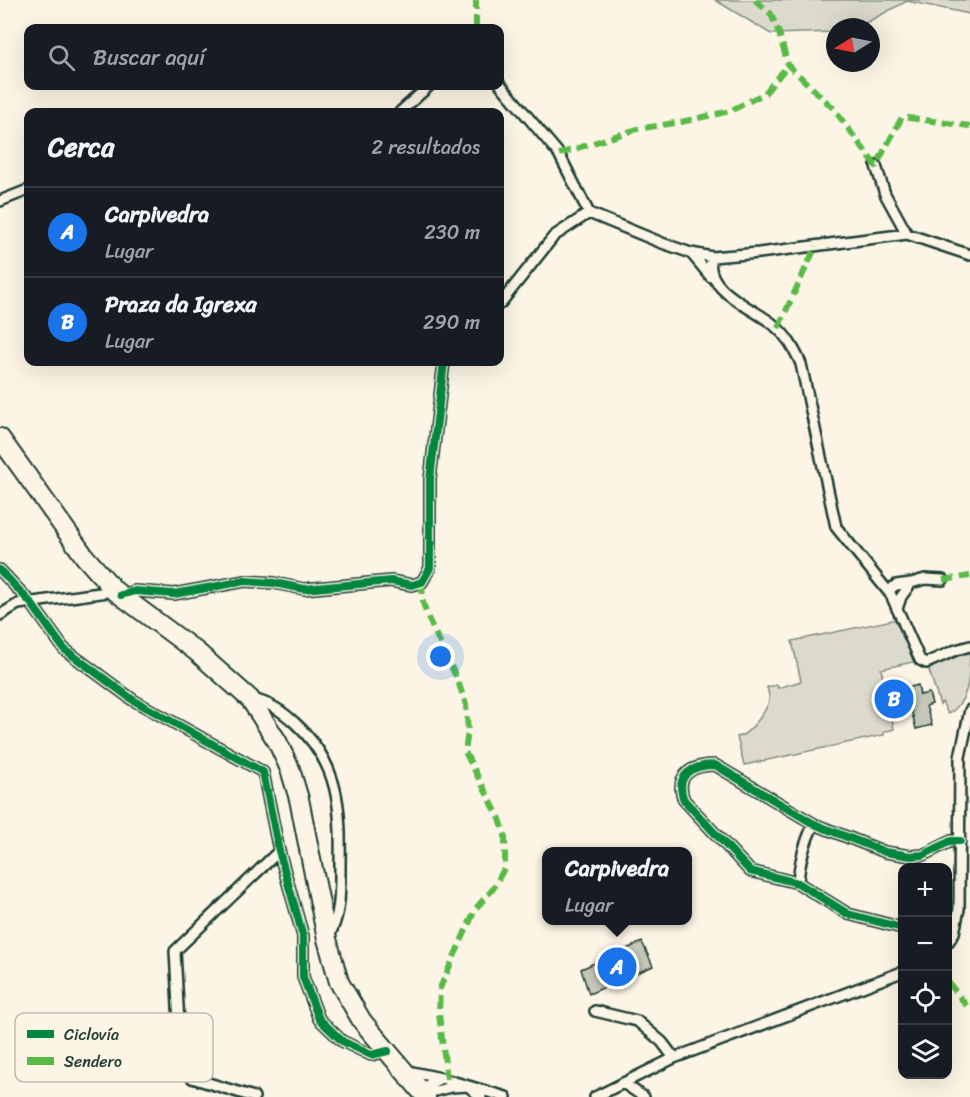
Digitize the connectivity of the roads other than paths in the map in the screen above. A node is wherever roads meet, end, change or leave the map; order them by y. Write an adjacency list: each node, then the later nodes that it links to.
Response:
1 (504, 89): 7 (street)
2 (425, 90): 3 (street)
3 (404, 108)
4 (876, 166): 8 (street)
5 (24, 192): 6 (street)
6 (0, 201)
7 (589, 213): 9 (street); 13 (street)
8 (906, 234): 10 (street); 11 (street)
9 (691, 253): 11 (street); 12 (street)
10 (970, 255)
11 (712, 257): 12 (street)
12 (717, 284): 19 (street)
13 (504, 299)
14 (444, 366): 20 (street)
15 (0, 438): 20 (highway)
16 (0, 570): 21 (street)
17 (943, 580): 18 (street)
18 (911, 583): 19 (street); 22 (street)
19 (888, 591): 22 (street)
20 (118, 593): 21 (street); 25 (highway)
21 (31, 603): 23 (street); 30 (street)
22 (897, 609): 24 (street)
23 (0, 615)
24 (970, 646)
25 (250, 699): 34 (highway); 34 (street)
26 (970, 710): 27 (street)
27 (968, 722): 29 (street)
28 (814, 824): 29 (street); 31 (street); 31 (street)
29 (960, 841): 33 (street)
30 (279, 851): 37 (street); 38 (street)
31 (798, 883): 32 (street)
32 (898, 927)
33 (952, 936)
34 (327, 939): 38 (highway)
35 (898, 974): 39 (street)
36 (595, 1011): 39 (street)
37 (178, 1013)
38 (388, 1051): 40 (highway)
39 (674, 1058): 43 (street)
40 (403, 1070): 41 (street); 45 (highway)
41 (441, 1078): 44 (street); 45 (street)
42 (205, 1082): 46 (street)
43 (623, 1083): 50 (street); 51 (street)
44 (468, 1086): 45 (street); 47 (street); 48 (street); 49 (street)
45 (423, 1094)
46 (254, 1097)
47 (451, 1097)
48 (481, 1097)
49 (506, 1097)
50 (595, 1097)
51 (644, 1097)

